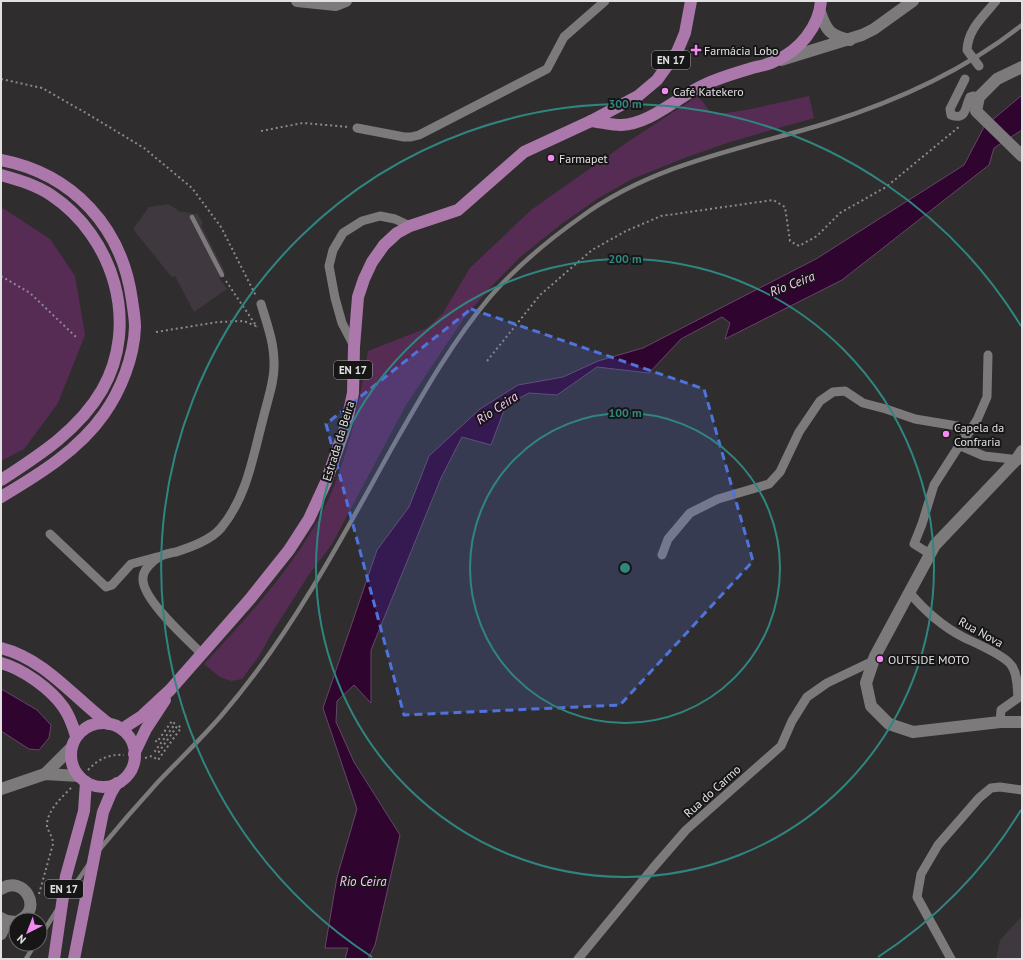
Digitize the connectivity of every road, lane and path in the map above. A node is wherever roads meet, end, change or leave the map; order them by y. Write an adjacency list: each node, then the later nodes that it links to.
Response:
1 (297, 1): 2 (main road)
2 (346, 1)
3 (605, 1): 20 (street)
4 (691, 1): 16 (main road, Estrada da Beira / EN 17)
5 (914, 1): 9 (main road)
6 (996, 1): 11 (street)
7 (821, 6): 9 (main road); 10 (main road)
8 (1022, 25): 11 (lane)
9 (850, 40): 10 (main road)
10 (776, 61): 18 (main road)
11 (976, 62): 69 (lane)
12 (1022, 67): 15 (main road)
13 (1, 79): 29 (path)
14 (965, 80): 15 (street)
15 (979, 96): 22 (main road)
16 (625, 102): 17 (main road, Estrada da Beira / EN 17); 18 (main road)
17 (591, 121): 18 (main road); 26 (main road, Estrada da Beira / EN 17)
18 (621, 125)
19 (960, 126): 36 (path)
20 (357, 128): 21 (path)
21 (261, 130)
22 (1022, 156)
23 (1, 160): 41 (main road)
24 (1, 175): 40 (main road)
25 (192, 217): 27 (lane)
26 (410, 226): 34 (main road, Estrada da Beira / EN 17); 34 (street)
27 (222, 275): 30 (path)
28 (1, 276): 33 (path)
29 (261, 304): 32 (street)
30 (258, 327): 31 (path); 32 (path)
31 (156, 332)
32 (272, 337): 45 (street)
33 (77, 338)
34 (354, 347): 48 (main road, Estrada da Beira / EN 17)
35 (988, 355): 37 (street)
36 (487, 361)
37 (967, 434): 38 (street); 44 (street)
38 (961, 446): 39 (street); 43 (street)
39 (1020, 457): 43 (main road)
40 (1, 480)
41 (1, 497)
42 (50, 534): 45 (street)
43 (930, 554): 46 (main road)
44 (662, 555)
45 (159, 557): 48 (street)
46 (909, 592): 49 (main road); 52 (street, Rua Nova)
47 (1, 648): 54 (main road)
48 (201, 654): 51 (main road, Estrada da Beira / EN 17)
49 (873, 661): 52 (main road); 73 (street, Rua do Carmo)
50 (1, 663): 57 (main road)
51 (170, 690): 55 (main road, Estrada da Beira / EN 17); 59 (main road, Estrada da Beira / EN 17)
52 (1000, 722): 53 (main road)
53 (1022, 722)
54 (109, 724): 55 (main road); 57 (main road)
55 (122, 729): 59 (main road)
56 (156, 734): 59 (path)
57 (76, 736): 58 (main road)
58 (71, 748): 60 (main road); 61 (main road)
59 (135, 756): 61 (path); 62 (main road, Estrada da Beira)
60 (45, 774): 61 (main road); 63 (main road)
61 (81, 778): 62 (main road); 66 (path); 71 (main road, EN 17)
62 (117, 783): 72 (main road, EN 17)
63 (1, 789)
64 (1022, 790): 74 (street)
65 (1, 889): 67 (main road)
66 (38, 900)
67 (28, 912)
68 (8, 920): 70 (main road)
69 (48, 925)
70 (1, 934)
71 (54, 959)
72 (74, 959)
73 (578, 959)
74 (951, 959)

